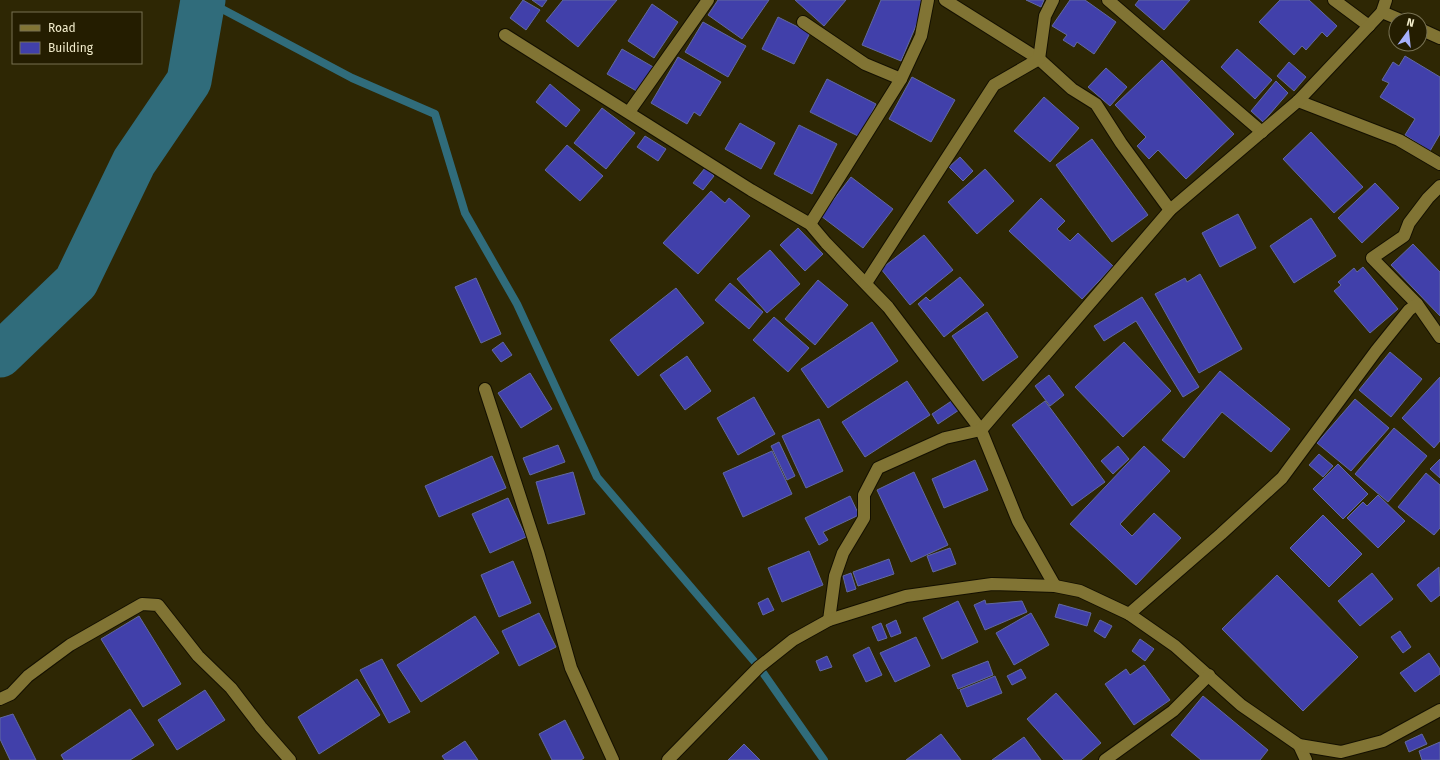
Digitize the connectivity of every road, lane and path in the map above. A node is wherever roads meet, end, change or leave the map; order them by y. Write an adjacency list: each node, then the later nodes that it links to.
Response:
1 (708, 0): 18 (street)
2 (928, 0): 16 (street)
3 (945, 0): 15 (street)
4 (1053, 0): 15 (street)
5 (1108, 0): 19 (street)
6 (1334, 0): 11 (street)
7 (1386, 0): 8 (street)
8 (1382, 12): 9 (street); 11 (street)
9 (1388, 15)
10 (803, 22): 16 (street)
11 (1369, 26): 17 (street)
12 (1428, 33): 14 (street)
13 (505, 35): 18 (street)
14 (1440, 38)
15 (1039, 59): 22 (street); 24 (street)
16 (900, 79): 23 (street)
17 (1298, 101): 19 (street); 20 (street)
18 (629, 112): 23 (street)
19 (1262, 132): 22 (street)
20 (1440, 164)
21 (1440, 186): 25 (street)
22 (1170, 210): 28 (street)
23 (810, 224): 24 (street)
24 (866, 284): 28 (street)
25 (1417, 304): 26 (street); 30 (street)
26 (1440, 337)
27 (485, 389): 37 (street)
28 (981, 430): 29 (street); 31 (street)
29 (1055, 586): 30 (street); 31 (street)
30 (1130, 614): 32 (street)
31 (829, 620): 38 (street)
32 (1209, 675): 35 (street); 39 (street)
33 (0, 699): 36 (street)
34 (1440, 710): 35 (street)
35 (1299, 745): 40 (street)
36 (290, 760)
37 (613, 760)
38 (668, 760)
39 (1105, 760)
40 (1306, 760)

